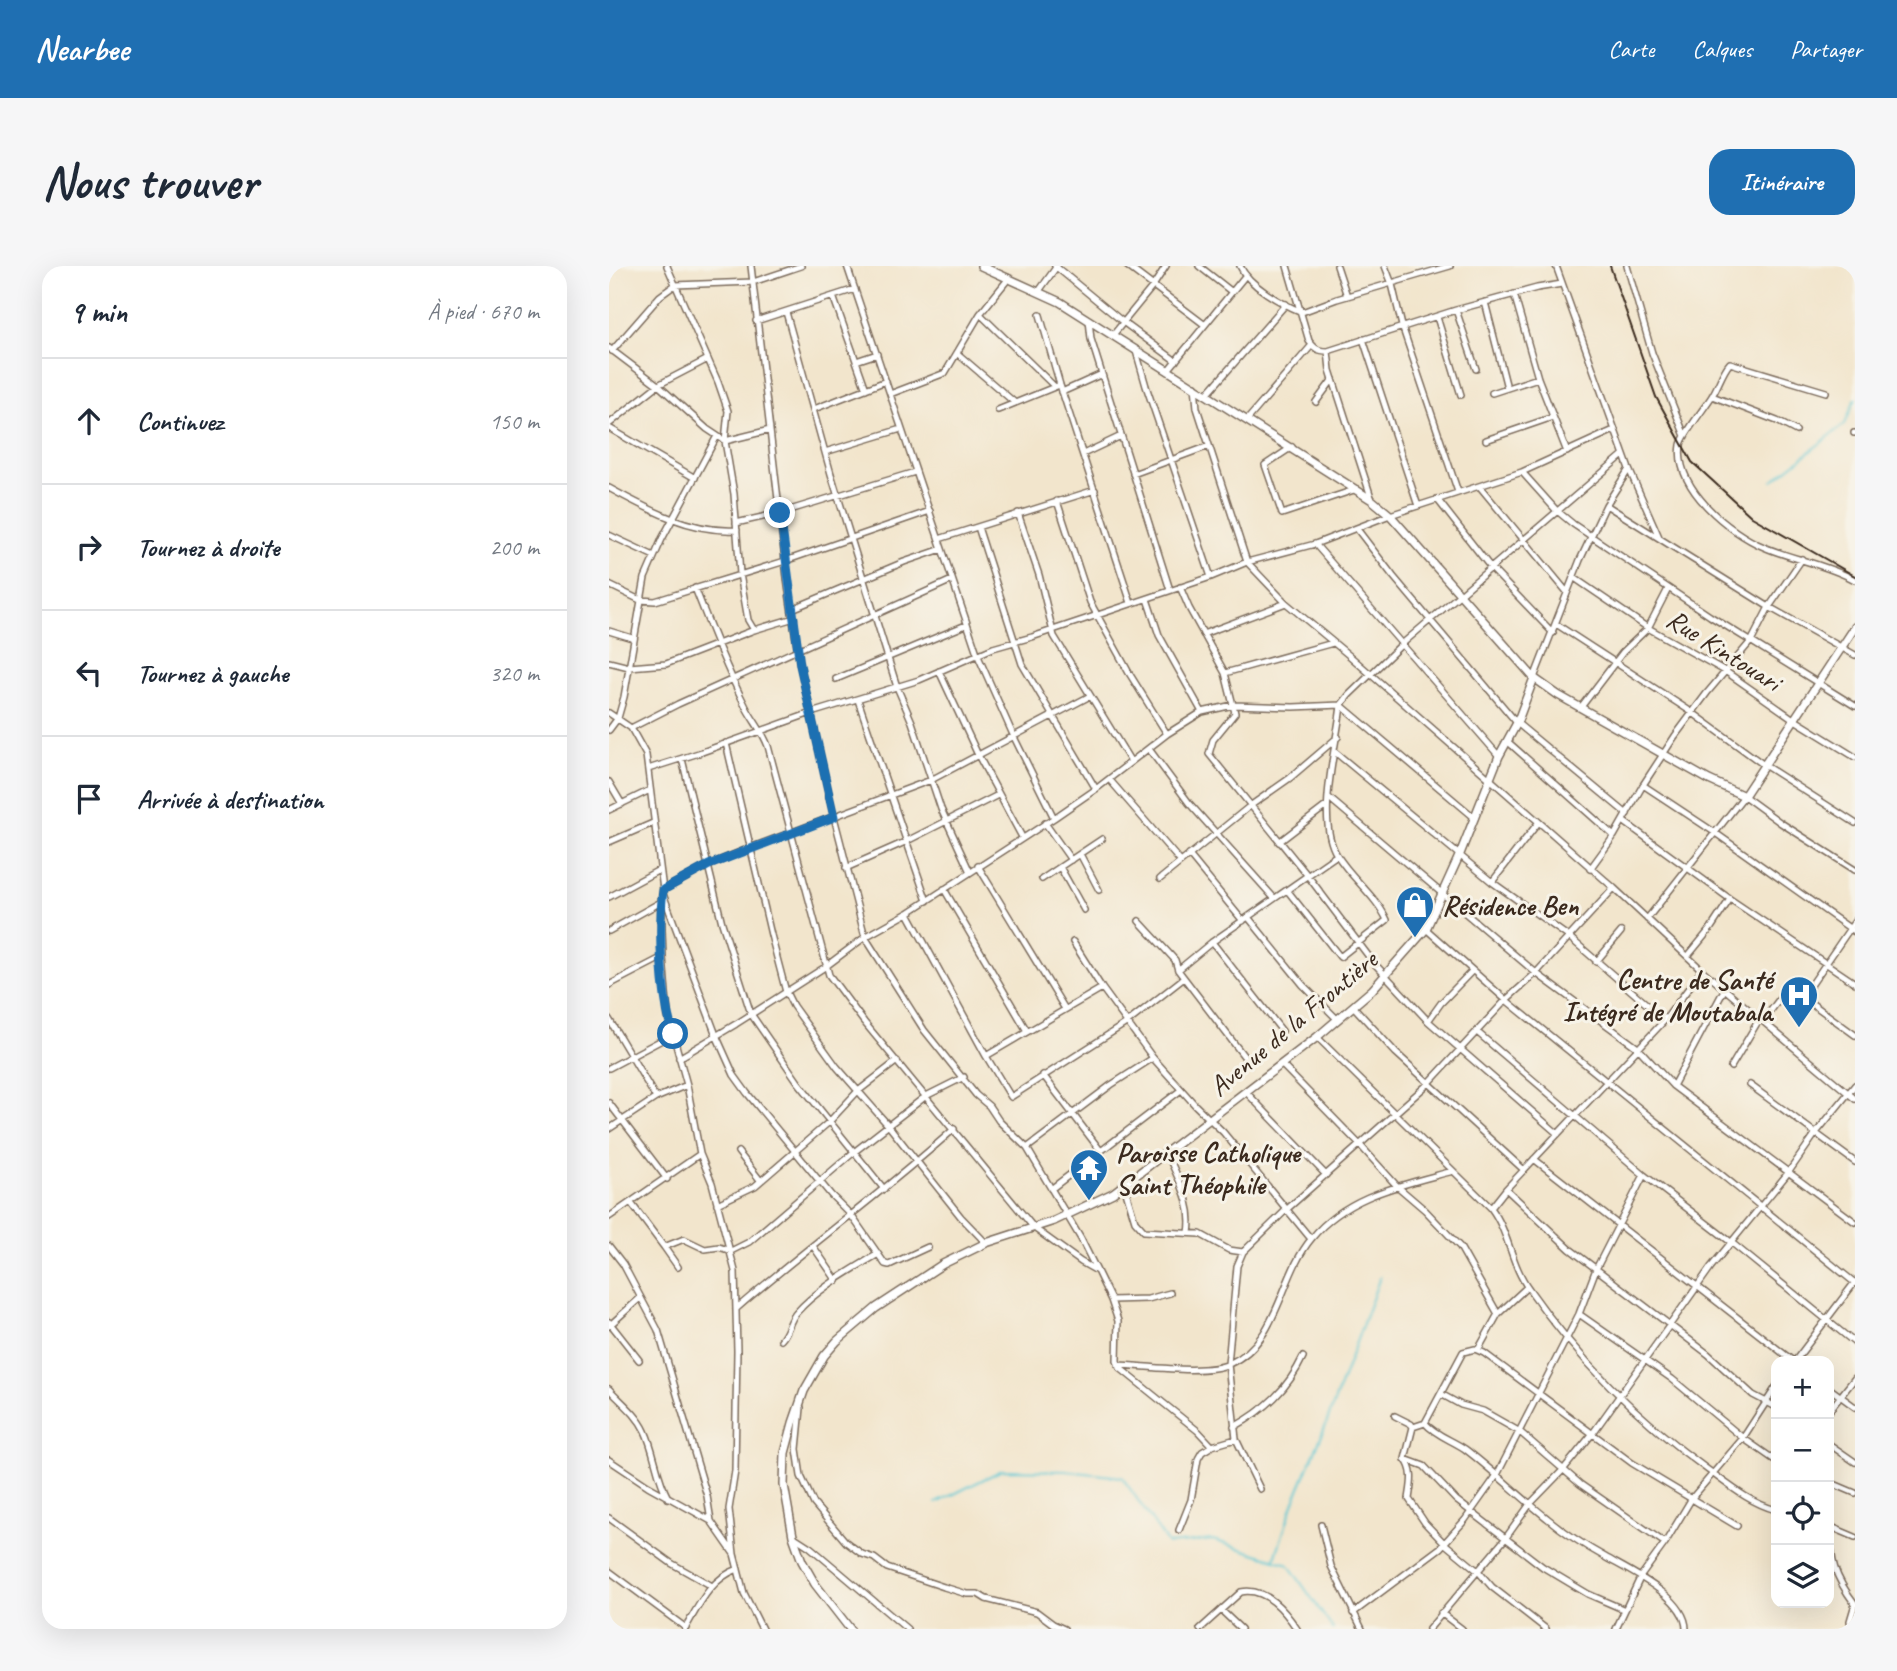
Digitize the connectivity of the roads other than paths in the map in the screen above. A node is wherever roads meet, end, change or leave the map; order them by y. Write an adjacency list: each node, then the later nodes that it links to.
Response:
1 (667, 266): 22 (street)
2 (751, 266): 19 (street)
3 (801, 266): 19 (street)
4 (847, 266): 24 (street)
5 (981, 266): 18 (street)
6 (1056, 266): 25 (street); 40 (street)
7 (1127, 266): 23 (street)
8 (1166, 266): 23 (street)
9 (1199, 266): 26 (street)
10 (1240, 266): 17 (street)
11 (1287, 266): 34 (street)
12 (1337, 266): 29 (street)
13 (1385, 266): 20 (street)
14 (1450, 266): 20 (street)
15 (1556, 266): 21 (street)
16 (1627, 266): 85 (street)
17 (1245, 276): 26 (street); 31 (street)
18 (1009, 278): 25 (street); 35 (street)
19 (753, 282): 22 (street); 39 (street)
20 (1392, 284): 29 (street); 42 (street)
21 (1562, 284): 27 (street); 81 (street)
22 (675, 285): 46 (street); 51 (street)
23 (1153, 286): 40 (street); 41 (street)
24 (855, 289): 28 (street); 49 (street)
25 (1039, 291): 38 (street)
26 (1232, 292): 41 (street)
27 (1514, 294): 30 (street); 57 (street)
28 (833, 296): 33 (street); 52 (street)
29 (1347, 296): 34 (street)
30 (1485, 302): 32 (street); 64 (street)
31 (1286, 304): 34 (street); 68 (street)
32 (1456, 310): 37 (street); 55 (street)
33 (786, 312): 39 (street); 74 (street)
34 (1302, 312): 45 (street)
35 (980, 314): 50 (street); 61 (street)
36 (1040, 315): 61 (street)
37 (1437, 317): 42 (street); 70 (street)
38 (1089, 320): 43 (street); 56 (street)
39 (756, 321): 80 (street)
40 (1122, 322): 43 (street); 53 (street)
41 (1205, 325): 53 (street)
42 (1402, 326): 44 (street); 104 (street)
43 (1113, 335): 47 (street)
44 (1363, 339): 48 (street); 110 (street)
45 (1312, 345): 48 (street); 77 (street)
46 (611, 349): 60 (street)
47 (1136, 349): 54 (street); 94 (street)
48 (1328, 351): 58 (street)
49 (877, 354): 52 (street); 59 (street)
50 (958, 354): 67 (street); 72 (street)
51 (708, 359): 60 (street); 87 (street)
52 (856, 361): 63 (street)
53 (1176, 361): 54 (street)
54 (1169, 369): 62 (street)
55 (1476, 369)
56 (1102, 374): 65 (street); 84 (street)
57 (1538, 378): 64 (street); 76 (street)
58 (1333, 379): 73 (street); 107 (street)
59 (885, 381): 63 (street); 67 (street)
60 (658, 385): 78 (street); 83 (street)
61 (1057, 386): 65 (street); 72 (street)
62 (1195, 386): 68 (street); 88 (street)
63 (866, 388): 74 (street)
64 (1507, 388): 69 (street)
65 (1062, 392): 92 (street)
66 (1826, 393): 71 (street)
67 (890, 394): 79 (street)
68 (1207, 394): 77 (street)
69 (1492, 394)
70 (1461, 395)
71 (1712, 396): 82 (street); 85 (street)
72 (1014, 402): 75 (street)
73 (1316, 402)
74 (814, 409): 91 (street)
75 (998, 410)
76 (1553, 417): 86 (street); 90 (street)
77 (1247, 420): 89 (street)
78 (609, 426): 99 (street)
79 (901, 429): 91 (street); 96 (street)
80 (770, 430): 87 (street); 113 (street)
81 (1614, 430): 90 (street); 93 (street)
82 (1796, 431)
83 (717, 436): 87 (street); 99 (street)
84 (1121, 436): 92 (street); 98 (street)
85 (1685, 436): 129 (street)
86 (1486, 440)
87 (725, 441): 117 (street)
88 (1209, 446): 94 (street); 131 (street)
89 (1292, 447): 102 (street); 102 (street)
90 (1567, 452): 97 (street)
91 (825, 453): 105 (street)
92 (1083, 454): 103 (street)
93 (1623, 454): 95 (street); 111 (street)
94 (1172, 461): 98 (street); 134 (street)
95 (1629, 469): 109 (street, Avenue de la Frontière); 122 (street)
96 (915, 471): 105 (street); 112 (street)
97 (1522, 472): 100 (street); 111 (street)
98 (1133, 474): 143 (street)
99 (695, 478): 116 (street)
100 (1480, 487): 104 (street); 125 (street)
101 (609, 488): 116 (street)
102 (1357, 489): 107 (street)
103 (1095, 490): 108 (street); 148 (street)
104 (1458, 492): 106 (street)
105 (838, 496): 113 (street); 123 (street)
106 (1437, 499): 110 (street); 132 (street)
107 (1372, 500): 115 (street)
108 (1057, 501): 114 (street); 152 (street)
109 (1606, 505): 121 (street, Avenue de la Frontière); 122 (street)
110 (1418, 506): 115 (street)
111 (1556, 510): 121 (street); 125 (street)
112 (930, 512): 123 (street); 124 (street)
113 (780, 513): 117 (street); 130 (street)
114 (1018, 513): 118 (street); 161 (street)
115 (1390, 515): 119 (street); 145 (street)
116 (672, 518): 117 (street); 128 (street)
117 (736, 526): 133 (street)
118 (978, 527): 124 (street); 167 (street)
119 (1357, 529): 126 (street); 155 (street)
120 (609, 535): 128 (street)
121 (1592, 536): 135 (street, Avenue de la Frontière); 142 (street)
122 (1659, 537): 150 (street)
123 (850, 538): 130 (street); 136 (street)
124 (939, 539): 127 (street)
125 (1523, 540): 132 (street); 144 (street)
126 (1315, 544): 131 (street); 169 (street)
127 (942, 549): 136 (street); 137 (street)
128 (653, 556): 147 (street)
129 (1802, 559): 138 (street); 150 (street)
130 (785, 561): 133 (street); 151 (street)
131 (1247, 562): 134 (street); 149 (street)
132 (1491, 568): 145 (street); 163 (street)
133 (740, 574): 141 (street); 160 (street)
134 (1211, 577): 140 (street)
135 (1573, 577): 144 (street, Avenue de la Frontière); 159 (street, Rue Kintouari)
136 (864, 579): 151 (street); 153 (street)
137 (952, 580): 153 (street); 157 (street)
138 (1855, 580)
139 (609, 586): 147 (street)
140 (1180, 587): 143 (street); 164 (street)
141 (695, 588): 147 (street); 170 (street)
142 (1668, 589): 159 (street); 166 (street)
143 (1170, 590): 146 (street)
144 (1567, 592): 156 (street, Avenue de la Frontière)
145 (1460, 594): 155 (street); 183 (street)
146 (1147, 599): 148 (street); 194 (street)
147 (640, 600): 165 (street)
148 (1131, 603): 152 (street)
149 (1286, 603): 164 (street); 168 (street)
150 (1769, 607): 166 (street); 171 (street)
151 (792, 609): 154 (street)
152 (1098, 614): 161 (street); 205 (street)
153 (876, 615): 172 (street); 175 (street)
154 (794, 618): 160 (street); 172 (street)
155 (1431, 620): 169 (street); 201 (street)
156 (1556, 624): 163 (street, Avenue de la Frontière); 177 (street)
157 (966, 625): 174 (street); 175 (street)
158 (1855, 627): 171 (street)
159 (1648, 628): 177 (street); 180 (street, Rue Kintouari)
160 (754, 630): 170 (street)
161 (1053, 630): 167 (street); 188 (street)
162 (609, 631): 165 (street)
163 (1553, 633): 183 (street, Avenue de la Frontière)
164 (1203, 635): 181 (street)
165 (632, 638): 178 (street)
166 (1752, 640): 180 (street); 186 (street)
167 (1013, 641): 174 (street); 198 (street)
168 (1333, 643): 181 (street); 182 (street)
169 (1402, 644): 182 (street); 214 (street)
170 (716, 645): 178 (street); 184 (street)
171 (1843, 646): 173 (street); 186 (street)
172 (797, 650): 184 (street); 196 (street)
173 (1855, 654)
174 (978, 656): 179 (street); 206 (street)
175 (888, 658): 185 (street); 187 (street)
176 (609, 662): 178 (street)
177 (1614, 664): 193 (street); 197 (street)
178 (629, 667): 199 (street)
179 (939, 671): 187 (street); 213 (street)
180 (1725, 671): 197 (street); 200 (street, Rue Kintouari)
181 (1225, 673): 190 (street)
182 (1370, 674): 191 (street); 222 (street)
183 (1534, 678): 193 (street); 201 (street, Avenue de la Frontière)
184 (733, 679): 202 (street); 204 (street)
185 (835, 679)
186 (1819, 683): 192 (street); 200 (street)
187 (897, 687): 189 (street); 221 (street)
188 (1090, 696): 198 (street); 217 (street)
189 (858, 700): 196 (street); 227 (street)
190 (1233, 705): 191 (street); 194 (street); 232 (street)
191 (1341, 705): 207 (street); 238 (street)
192 (1855, 706)
193 (1581, 707): 212 (street)
194 (1202, 712): 205 (street)
195 (609, 713): 199 (street)
196 (811, 713): 204 (street); 236 (street)
197 (1693, 713): 212 (street); 218 (street)
198 (1054, 716): 206 (street); 225 (street)
199 (618, 718): 202 (street); 203 (street)
200 (1795, 720): 215 (street, Rue Kintouari); 218 (street)
201 (1517, 723): 208 (street, Avenue de la Frontière); 235 (street)
202 (631, 728): 219 (street)
203 (609, 730)
204 (762, 730): 209 (street); 246 (street)
205 (1167, 734): 210 (street)
206 (1014, 737): 213 (street); 237 (street)
207 (1338, 737): 211 (street); 232 (street)
208 (1507, 741): 214 (street, Avenue de la Frontière); 248 (street)
209 (726, 744): 216 (street); 254 (street)
210 (1149, 749): 217 (street); 247 (street)
211 (1335, 752): 230 (street); 256 (street)
212 (1663, 754): 224 (street); 229 (street)
213 (978, 755): 221 (street); 228 (street)
214 (1499, 756): 222 (street, Avenue de la Frontière)
215 (1855, 758)
216 (682, 759): 219 (street); 261 (street)
217 (1131, 762): 220 (street)
218 (1764, 765): 229 (street); 244 (street)
219 (648, 769): 226 (street)
220 (1109, 779): 225 (street); 260 (street)
221 (931, 780): 227 (street); 239 (street)
222 (1490, 780): 238 (street, Avenue de la Frontière); 243 (street)
223 (609, 782): 231 (street)
224 (1643, 785): 235 (street); 245 (street)
225 (1096, 789): 237 (street)
226 (650, 790): 231 (street); 241 (street)
227 (891, 795): 236 (street); 252 (street)
228 (998, 795): 239 (street); 249 (street)
229 (1744, 796): 245 (street); 268 (street)
230 (1328, 797): 233 (street); 279 (street)
231 (622, 804): 234 (street)
232 (1250, 806): 247 (street); 253 (street)
233 (1326, 806): 253 (street); 258 (street)
234 (609, 810)
235 (1627, 814): 240 (street)
236 (834, 817): 246 (street); 264 (street)
237 (1054, 818): 242 (street)
238 (1475, 818): 256 (street, Avenue de la Frontière)
239 (946, 821): 252 (street); 269 (street)
240 (1623, 821): 248 (street); 265 (street)
241 (653, 823): 251 (street); 267 (street)
242 (1045, 823): 249 (street); 259 (street)
243 (1538, 823): 266 (street); 273 (street)
244 (1855, 823)
245 (1714, 832): 265 (street); 293 (street)
246 (791, 833): 254 (street); 304 (street)
247 (1217, 833): 257 (street); 281 (street)
248 (1614, 836): 266 (street)
249 (1022, 837): 262 (street)
250 (1102, 839): 255 (street)
251 (609, 842)
252 (905, 842): 264 (street); 283 (street)
253 (1279, 842): 270 (street)
254 (750, 848): 261 (street); 316 (street)
255 (1080, 854): 259 (street); 276 (street)
256 (1460, 854): 273 (street); 279 (street, Avenue de la Frontière)
257 (1189, 855): 260 (street); 287 (street)
258 (1337, 855): 270 (street); 299 (street)
259 (1071, 860): 263 (street)
260 (1180, 861): 272 (street)
261 (709, 865): 278 (street); 320 (street)
262 (978, 866): 269 (street); 319 (street)
263 (1060, 867): 271 (street); 285 (street)
264 (846, 868): 295 (street)
265 (1688, 868): 282 (street); 288 (street)
266 (1590, 869): 274 (street)
267 (659, 870): 278 (street); 280 (street)
268 (1855, 870)
269 (969, 872): 275 (street)
270 (1308, 876): 277 (street); 299 (street)
271 (1042, 879)
272 (1160, 879)
273 (1492, 882): 296 (street)
274 (1614, 888): 288 (street); 296 (street)
275 (944, 889): 283 (street); 327 (street)
276 (1099, 890)
277 (1287, 890): 281 (street); 299 (street)
278 (663, 892): 284 (street); 331 (street)
279 (1443, 892): 291 (street, Avenue de la Frontière); 308 (street)
280 (609, 897)
281 (1274, 898): 287 (street)
282 (1730, 899): 300 (street); 303 (street)
283 (927, 901): 286 (street)
284 (661, 902): 292 (street); 301 (street)
285 (1084, 911)
286 (908, 913): 295 (street); 336 (street)
287 (1245, 919): 298 (street); 322 (street)
288 (1647, 919): 300 (street)
289 (1139, 921): 305 (street)
290 (1855, 921): 293 (street)
291 (1426, 929): 307 (street); 309 (street, Avenue de la Frontière)
292 (609, 930)
293 (1852, 930): 303 (street)
294 (1621, 932): 302 (street)
295 (865, 937): 304 (street); 346 (street)
296 (1569, 937): 302 (street); 308 (street)
297 (1073, 942): 313 (street)
298 (1212, 942): 305 (street); 328 (street)
299 (1358, 943): 309 (street)
300 (1688, 956): 306 (street)
301 (663, 957): 312 (street); 330 (street)
302 (1595, 962): 323 (street)
303 (1827, 965): 311 (street); 332 (street)
304 (825, 967): 316 (street); 341 (street)
305 (1178, 970): 310 (street)
306 (1702, 970): 315 (street); 323 (street)
307 (1472, 971): 317 (street); 325 (street)
308 (1536, 972): 317 (street); 334 (street)
309 (1387, 975): 318 (street, Avenue de la Frontière); 325 (street)
310 (1184, 978): 326 (street); 340 (street)
311 (1855, 983)
312 (609, 985)
313 (1102, 988): 319 (street); 326 (street)
314 (1787, 989): 324 (street)
315 (1724, 990): 324 (street); 352 (street)
316 (786, 992): 320 (street); 354 (street)
317 (1506, 1000): 329 (street); 347 (street)
318 (1353, 1006): 322 (street, Avenue de la Frontière); 348 (street)
319 (1065, 1009): 327 (street)
320 (751, 1014): 331 (street); 366 (street)
321 (609, 1019): 337 (street)
322 (1337, 1019): 333 (street, Avenue de la Frontière)
323 (1665, 1020): 334 (street)
324 (1761, 1020): 343 (street); 356 (street)
325 (1428, 1021): 335 (street)
326 (1128, 1022): 339 (street); 345 (street)
327 (1027, 1031): 336 (street)
328 (1282, 1031)
329 (1477, 1031): 335 (street); 363 (street)
330 (673, 1034): 337 (street); 338 (street)
331 (716, 1035): 338 (street); 375 (street)
332 (1855, 1035)
333 (1317, 1037): 342 (street, Avenue de la Frontière); 361 (street)
334 (1638, 1048): 347 (street); 352 (street)
335 (1461, 1049): 348 (street); 371 (street)
336 (986, 1056): 345 (street)
337 (632, 1057): 344 (street); 358 (street)
338 (680, 1058): 349 (street)
339 (1153, 1058): 353 (street); 362 (street)
340 (1246, 1059)
341 (897, 1061): 354 (street); 357 (street)
342 (1282, 1065): 355 (street, Avenue de la Frontière); 372 (street)
343 (1731, 1067)
344 (609, 1068)
345 (1043, 1075): 362 (street)
346 (964, 1077): 357 (street); 373 (street)
347 (1607, 1082): 363 (street); 398 (street)
348 (1428, 1084): 361 (street); 383 (street)
349 (687, 1085): 358 (street); 379 (street)
350 (1750, 1085): 370 (street)
351 (1855, 1085): 356 (street)
352 (1673, 1086): 385 (street)
353 (1181, 1090): 365 (street); 374 (street)
354 (857, 1092): 366 (street); 367 (street)
355 (1246, 1092): 365 (street, Avenue de la Frontière); 386 (street)
356 (1848, 1094): 359 (street); 370 (street)
357 (926, 1096): 367 (street); 369 (street)
358 (656, 1098): 364 (street)
359 (1855, 1099)
360 (609, 1103): 364 (street)
361 (1396, 1113): 372 (street); 384 (street)
362 (1074, 1114): 373 (street); 374 (street)
363 (1575, 1116): 371 (street); 387 (street)
364 (622, 1120): 368 (street); 388 (street)
365 (1212, 1120): 378 (street, Avenue de la Frontière); 400 (street)
366 (829, 1122): 375 (street); 377 (street)
367 (888, 1125): 377 (street); 381 (street)
368 (609, 1129)
369 (954, 1129): 381 (street); 406 (street)
370 (1816, 1133): 382 (street); 385 (street)
371 (1557, 1134): 380 (street)
372 (1360, 1144): 386 (street); 392 (street)
373 (1027, 1148): 394 (street)
374 (1100, 1150): 394 (street)
375 (795, 1151): 389 (street); 390 (street)
376 (739, 1152): 389 (street)
377 (854, 1152): 390 (street); 393 (street)
378 (1167, 1153): 391 (street, Avenue de la Frontière); 407 (street)
379 (700, 1154): 388 (street); 397 (street)
380 (1534, 1159): 383 (street); 405 (street)
381 (917, 1162): 393 (street); 409 (street)
382 (1855, 1162)
383 (1524, 1170): 395 (street)
384 (1453, 1171): 392 (street); 399 (street)
385 (1788, 1174): 398 (street); 404 (street)
386 (1326, 1175): 400 (street)
387 (1644, 1175): 405 (street); 410 (street)
388 (667, 1179): 396 (street)
389 (760, 1180): 397 (street)
390 (821, 1181): 401 (street); 415 (street)
391 (1124, 1185): 402 (street, Avenue de la Frontière); 407 (street)
392 (1397, 1186): 408 (street); 429 (street)
393 (884, 1189): 401 (street)
394 (1051, 1189): 402 (street)
395 (1506, 1189): 399 (street); 419 (street)
396 (631, 1203): 403 (street); 413 (street)
397 (717, 1204): 415 (street)
398 (1761, 1207): 410 (street); 422 (street)
399 (1491, 1208): 424 (street)
400 (1286, 1210): 408 (street); 416 (street)
401 (851, 1215): 412 (street); 417 (street)
402 (1066, 1216): 406 (street, Avenue de la Frontière); 420 (street)
403 (609, 1217)
404 (1855, 1222)
405 (1619, 1224): 419 (street); 423 (street)
406 (1034, 1228): 409 (street, Avenue de la Frontière); 420 (street)
407 (1189, 1233): 416 (street)
408 (1311, 1239): 443 (street)
409 (986, 1243): 447 (street, Avenue de la Frontière)
410 (1732, 1243): 423 (street); 431 (street)
411 (609, 1246): 426 (street)
412 (813, 1246): 421 (street); 428 (street)
413 (664, 1247): 415 (street); 418 (street)
414 (928, 1247): 417 (street)
415 (731, 1251): 428 (street)
416 (1243, 1252): 443 (street)
417 (878, 1254): 421 (street)
418 (678, 1267)
419 (1596, 1269): 430 (street); 433 (street)
420 (1097, 1271): 427 (street)
421 (837, 1281): 435 (street)
422 (1855, 1283): 431 (street)
423 (1698, 1286): 433 (street); 438 (street)
424 (1527, 1287): 429 (street); 434 (street)
425 (1170, 1293): 427 (street)
426 (640, 1298): 432 (street); 484 (street)
427 (1111, 1300): 444 (street)
428 (736, 1309): 495 (street)
429 (1498, 1314): 437 (street)
430 (1579, 1314): 434 (street); 442 (street)
431 (1827, 1320): 436 (street); 439 (street)
432 (610, 1324): 441 (street)
433 (1671, 1326): 442 (street); 454 (street)
434 (1567, 1337): 449 (street); 452 (street)
435 (781, 1340)
436 (1855, 1343)
437 (1478, 1350): 449 (street); 451 (street)
438 (1787, 1356)
439 (1798, 1356)
440 (1303, 1357): 460 (street)
441 (639, 1360)
442 (1645, 1362): 452 (street); 465 (street)
443 (1228, 1364): 444 (street); 460 (street)
444 (1118, 1365): 466 (street)
445 (1855, 1378): 453 (street)
446 (609, 1389): 478 (street)
447 (804, 1391): 489 (street, Avenue de la Frontière); 509 (street)
448 (1834, 1392): 453 (street)
449 (1541, 1393): 462 (street); 463 (street)
450 (1771, 1393): 454 (street)
451 (1441, 1394): 459 (street); 462 (street)
452 (1618, 1396): 463 (street); 473 (street)
453 (1840, 1396): 456 (street); 457 (street)
454 (1765, 1401): 455 (street); 465 (street)
455 (1771, 1404)
456 (1834, 1404)
457 (1855, 1406)
458 (1395, 1416): 461 (street)
459 (1425, 1423): 461 (street); 474 (street)
460 (1234, 1427): 464 (street)
461 (1413, 1427): 469 (street)
462 (1520, 1432): 472 (street); 474 (street)
463 (1593, 1433): 472 (street); 479 (street)
464 (1236, 1438): 466 (street); 476 (street)
465 (1743, 1438): 468 (street); 473 (street)
466 (1212, 1446): 488 (street)
467 (1834, 1447): 471 (street)
468 (1771, 1458)
469 (1405, 1459): 482 (street); 492 (street)
470 (609, 1460): 478 (street)
471 (1855, 1462)
472 (1563, 1470): 480 (street); 493 (street)
473 (1714, 1474): 479 (street); 481 (street)
474 (1497, 1475): 480 (street); 482 (street)
475 (1834, 1484): 477 (street)
476 (1260, 1489)
477 (1855, 1493)
478 (668, 1498): 484 (street)
479 (1692, 1499): 486 (street); 493 (street)
480 (1530, 1504): 491 (street); 499 (street)
481 (1771, 1508)
482 (1472, 1510): 491 (street); 492 (street)
483 (609, 1518): 500 (street)
484 (711, 1521): 495 (street)
485 (1321, 1525): 503 (street)
486 (1737, 1526)
487 (1834, 1528): 490 (street)
488 (1179, 1530)
489 (793, 1536): 507 (street, Avenue de la Frontière); 508 (street)
490 (1855, 1537)
491 (1505, 1539): 498 (street); 502 (street)
492 (1444, 1543): 498 (street); 503 (street)
493 (1665, 1543): 499 (street)
494 (1830, 1545): 519 (street)
495 (734, 1554): 496 (street)
496 (738, 1569): 500 (street); 506 (street)
497 (609, 1571): 505 (street)
498 (1478, 1571): 504 (street); 516 (street)
499 (1641, 1576): 502 (street); 518 (street)
500 (712, 1586): 505 (street)
501 (1221, 1609): 510 (street); 511 (street); 512 (street)
502 (1625, 1610): 517 (street)
503 (1353, 1613): 513 (street)
504 (1441, 1613): 514 (street); 515 (street)
505 (685, 1628)
506 (762, 1629)
507 (850, 1629)
508 (907, 1629)
509 (1064, 1629)
510 (1199, 1629)
511 (1241, 1629)
512 (1297, 1629)
513 (1362, 1629)
514 (1429, 1629)
515 (1462, 1629)
516 (1546, 1629)
517 (1616, 1629)
518 (1686, 1629)
519 (1852, 1629)

